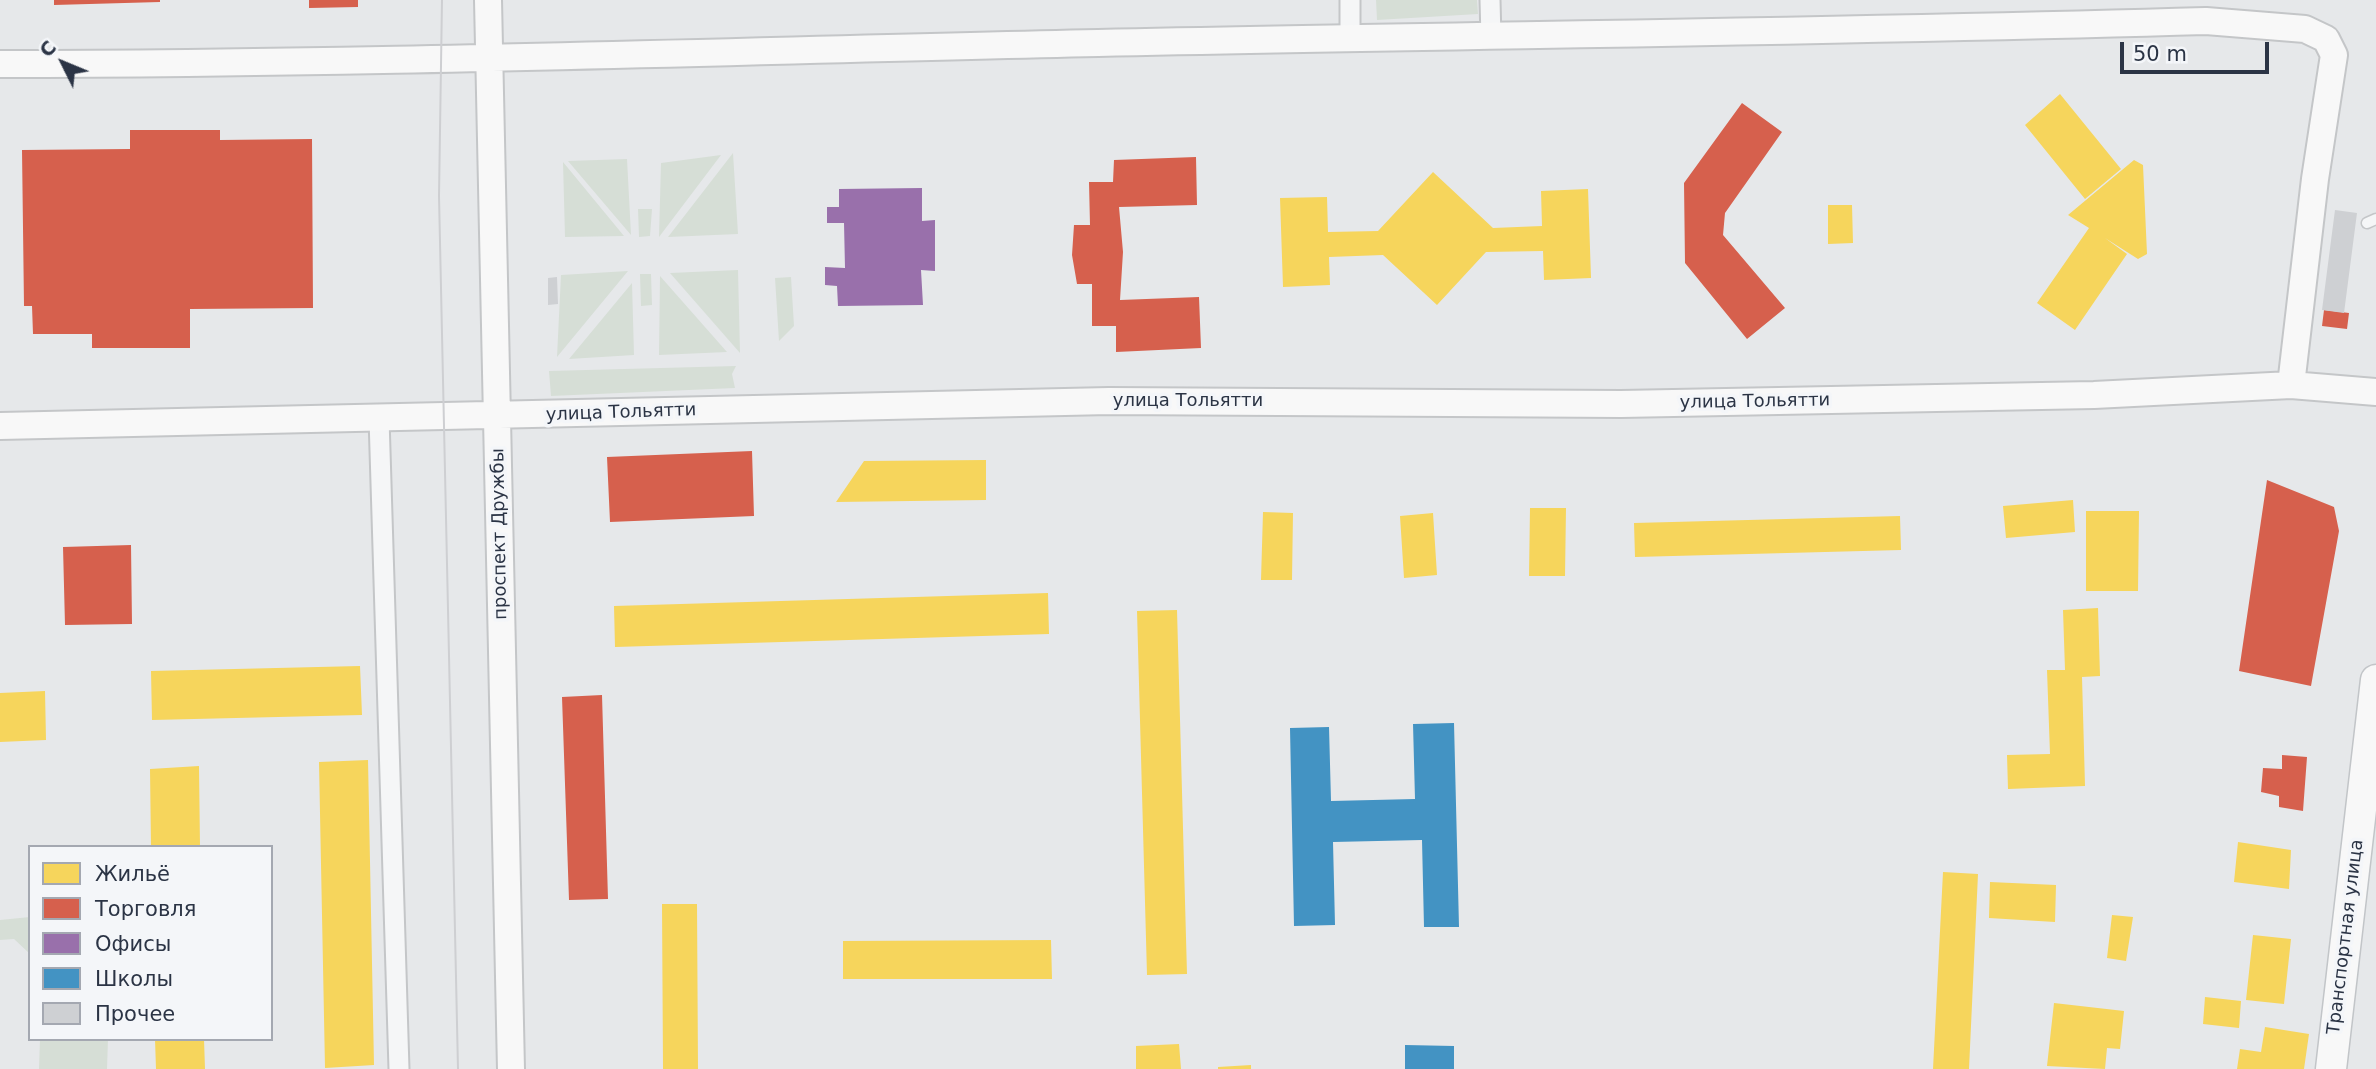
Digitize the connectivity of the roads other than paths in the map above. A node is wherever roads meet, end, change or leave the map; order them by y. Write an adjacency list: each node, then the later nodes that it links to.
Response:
1 (488, 0): 6 (street, проспект Дружбы)
2 (1350, 0): 5 (street)
3 (1490, 0): 4 (street)
4 (1491, 38): 5 (street); 8 (street)
5 (1350, 39): 6 (street)
6 (489, 56): 7 (street); 10 (street, проспект Дружбы)
7 (0, 64)
8 (2291, 385): 9 (street, улица Тольятти); 10 (street, улица Тольятти)
9 (2376, 392)
10 (497, 416): 11 (street, улица Тольятти); 15 (street, проспект Дружбы)
11 (379, 418): 12 (street, улица Тольятти); 14 (street)
12 (0, 426)
13 (2376, 680): 16 (main road, Транспортная улица)
14 (399, 1069)
15 (511, 1069)
16 (2330, 1069)

